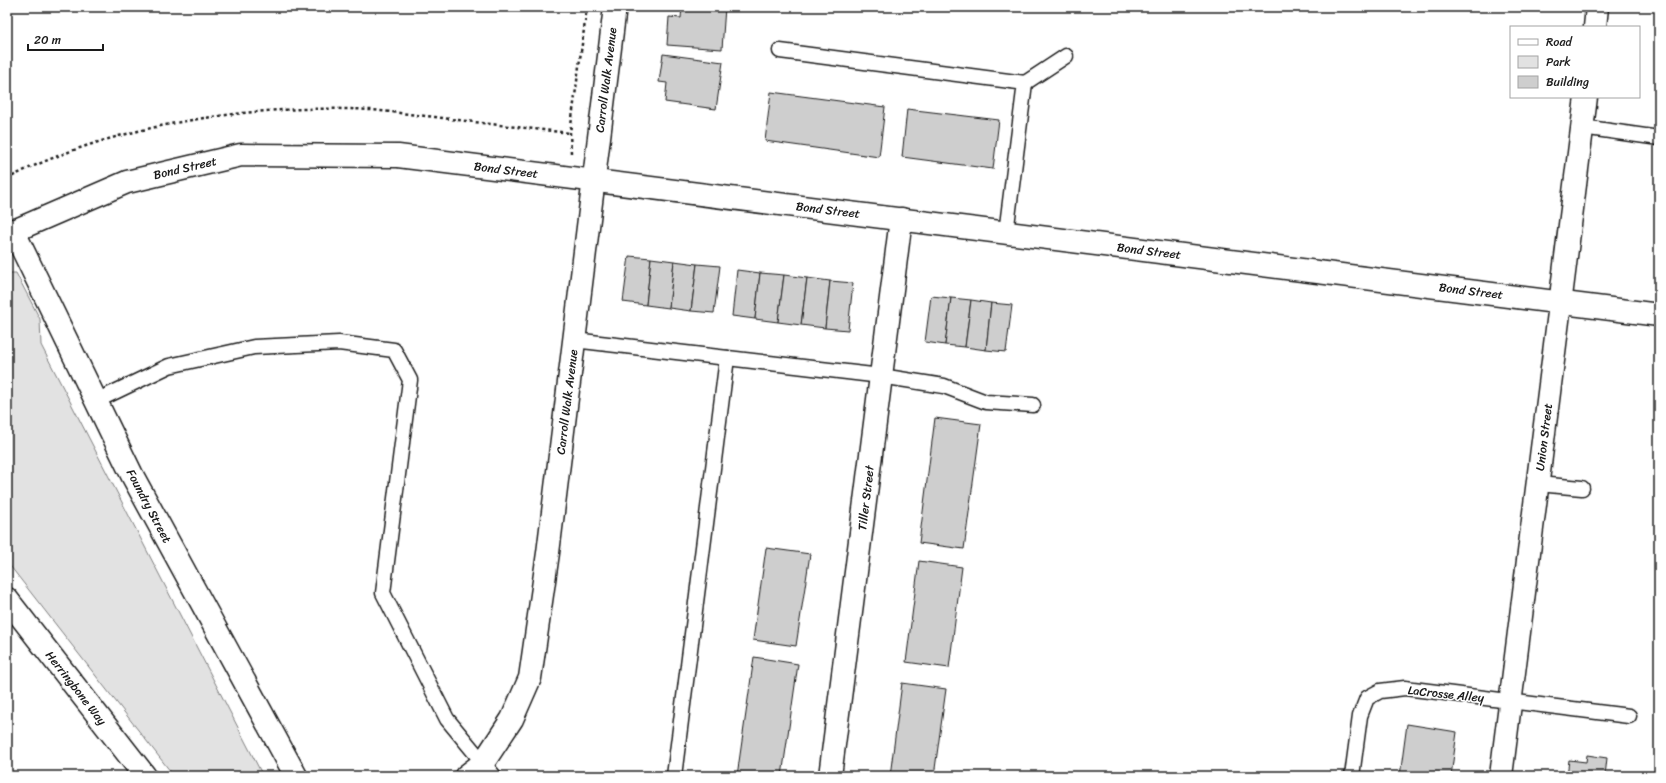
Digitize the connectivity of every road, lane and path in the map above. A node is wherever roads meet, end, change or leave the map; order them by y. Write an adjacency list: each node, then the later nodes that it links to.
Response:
1 (587, 7): 10 (path)
2 (615, 7): 14 (street, Carroll Walk Avenue)
3 (1597, 7): 4 (street)
4 (1595, 26)
5 (780, 51): 7 (lane)
6 (1066, 56): 7 (lane)
7 (1025, 83): 17 (lane)
8 (1586, 98): 9 (street, Union Street)
9 (1582, 127): 11 (lane); 18 (street, Union Street)
10 (570, 133): 12 (path); 13 (path)
11 (1659, 138)
12 (571, 155)
13 (7, 179)
14 (594, 181): 15 (street, Bond Street); 16 (street, Bond Street); 20 (street, Carroll Walk Avenue)
15 (901, 219): 17 (street, Bond Street); 22 (street, Tiller Street)
16 (10, 232): 23 (street, Foundry Street)
17 (1006, 233): 18 (street, Bond Street)
18 (1560, 302): 19 (street, Bond Street); 25 (street, Union Street)
19 (1659, 315)
20 (574, 340): 21 (lane); 30 (street, Carroll Walk Avenue)
21 (727, 358): 22 (lane); 33 (lane)
22 (881, 376): 24 (lane); 34 (street, Tiller Street)
23 (96, 401): 30 (lane); 32 (street, Foundry Street)
24 (1033, 405)
25 (1538, 484): 26 (lane); 28 (street, Union Street)
26 (1582, 488)
27 (7, 599): 31 (street, Herringbone Way)
28 (1511, 701): 29 (lane, LaCrosse Alley); 35 (lane, LaCrosse Alley); 36 (street, Union Street)
29 (1630, 716)
30 (481, 772)
31 (145, 776)
32 (296, 776)
33 (674, 776)
34 (830, 776)
35 (1352, 776)
36 (1501, 776)

